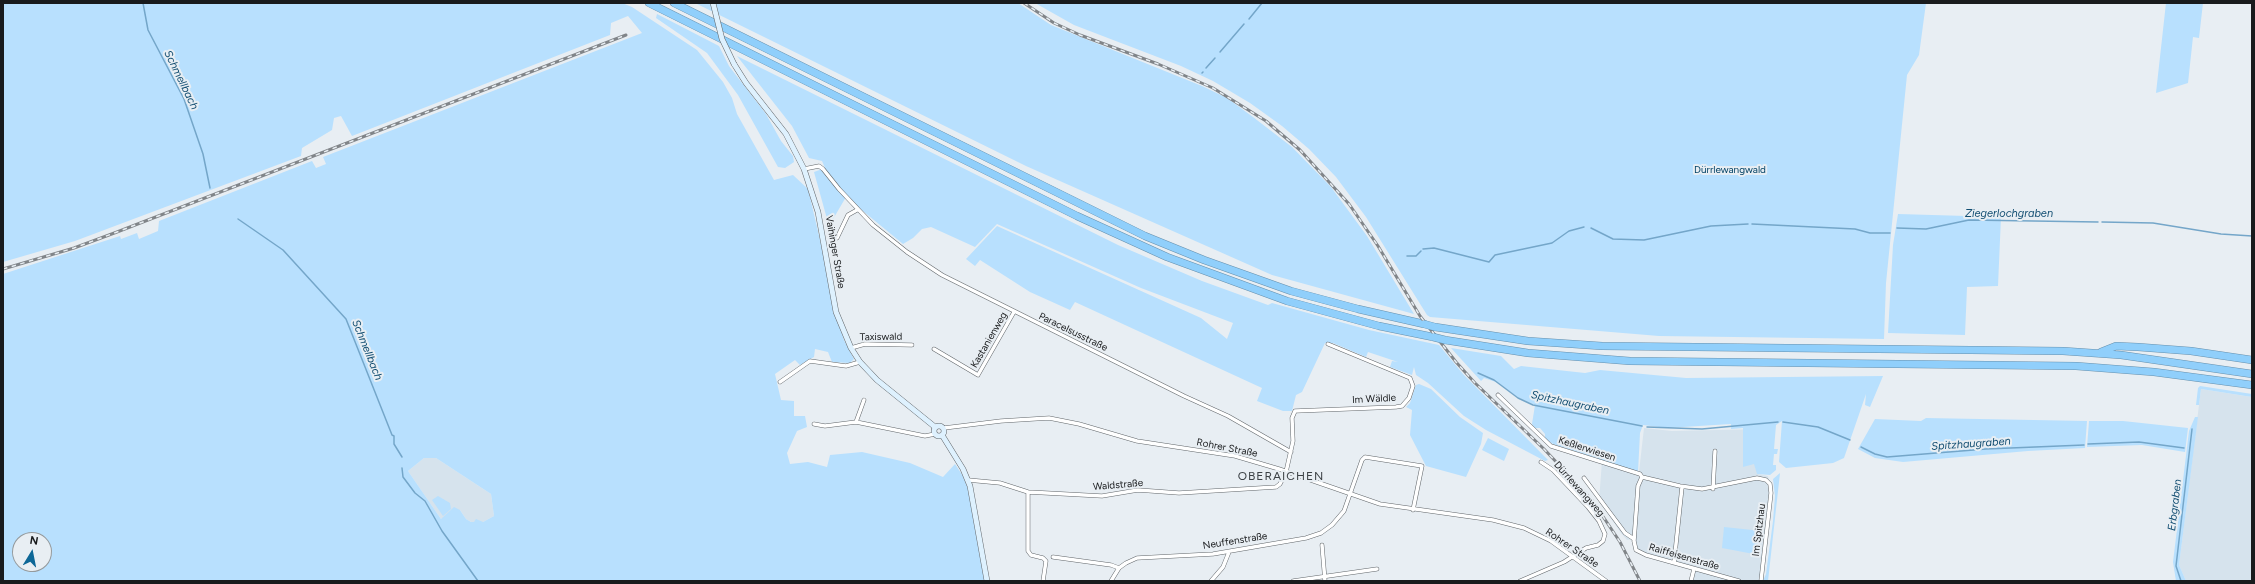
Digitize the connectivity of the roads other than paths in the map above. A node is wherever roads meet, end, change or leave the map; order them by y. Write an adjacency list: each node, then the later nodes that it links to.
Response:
1 (649, 3): 17 (highway, bridge)
2 (674, 3): 12 (highway, bridge)
3 (713, 3): 4 (main road, Vaihinger Straße, bridge)
4 (804, 169): 5 (street, Paracelsusstraße); 10 (main road, Vaihinger Straße)
5 (858, 210): 6 (street); 7 (street, Paracelsusstraße)
6 (837, 238)
7 (1014, 312): 11 (street, Kastanienweg); 27 (street, Paracelsusstraße)
8 (1328, 344): 27 (street, Im Wäldle)
9 (912, 345): 10 (street, Taxiswald)
10 (851, 348): 14 (main road, Vaihinger Straße)
11 (934, 349)
12 (2099, 353): 13 (highway); 15 (highway)
13 (2252, 360)
14 (860, 362): 16 (street); 22 (main road, Vaihinger Straße)
15 (2252, 374)
16 (780, 382)
17 (2252, 385)
18 (1498, 395): 30 (street, Keßlerwiesen)
19 (864, 400): 20 (street)
20 (856, 422): 21 (street); 24 (street)
21 (814, 424)
22 (935, 427): 23 (main road); 24 (main road)
23 (944, 428): 25 (main road); 29 (street, Rohrer Straße)
24 (935, 434): 25 (main road)
25 (942, 435): 32 (main road)
26 (1715, 451): 35 (street)
27 (1291, 452): 29 (street)
28 (1542, 462): 42 (street, Dürrlewangweg)
29 (1286, 472): 36 (street, Waldstraße); 37 (street, Rohrer Straße)
30 (1642, 477): 34 (street, Keßlerwiesen); 39 (street)
31 (1584, 478): 39 (street)
32 (968, 480): 36 (street, Waldstraße); 49 (main road)
33 (1769, 482): 35 (street, Keßlerwiesen); 59 (street, Im Spitzhau)
34 (1682, 487): 35 (street, Keßlerwiesen); 44 (street)
35 (1713, 489)
36 (1028, 492): 50 (street)
37 (1351, 496): 38 (street, Rohrer Straße); 38 (street, Neuffenstraße); 41 (street, Neuffenstraße)
38 (1413, 510): 42 (street, Rohrer Straße)
39 (1634, 539): 44 (street, Raiffeisenstraße)
40 (1322, 545): 48 (street)
41 (1229, 552): 45 (street, Neuffenstraße); 52 (street)
42 (1573, 556): 55 (street); 56 (street, Rohrer Straße)
43 (1053, 557): 45 (street)
44 (1674, 563): 47 (street, Raiffeisenstraße)
45 (1119, 568): 51 (street, Neuffenstraße)
46 (1377, 569): 48 (street)
47 (1694, 569): 57 (street); 58 (street, Raiffeisenstraße)
48 (1325, 576): 53 (street); 54 (street)
49 (987, 581)
50 (1043, 581)
51 (1111, 581)
52 (1211, 581)
53 (1293, 581)
54 (1325, 581)
55 (1520, 581)
56 (1606, 581)
57 (1692, 581)
58 (1739, 581)
59 (1761, 581)

